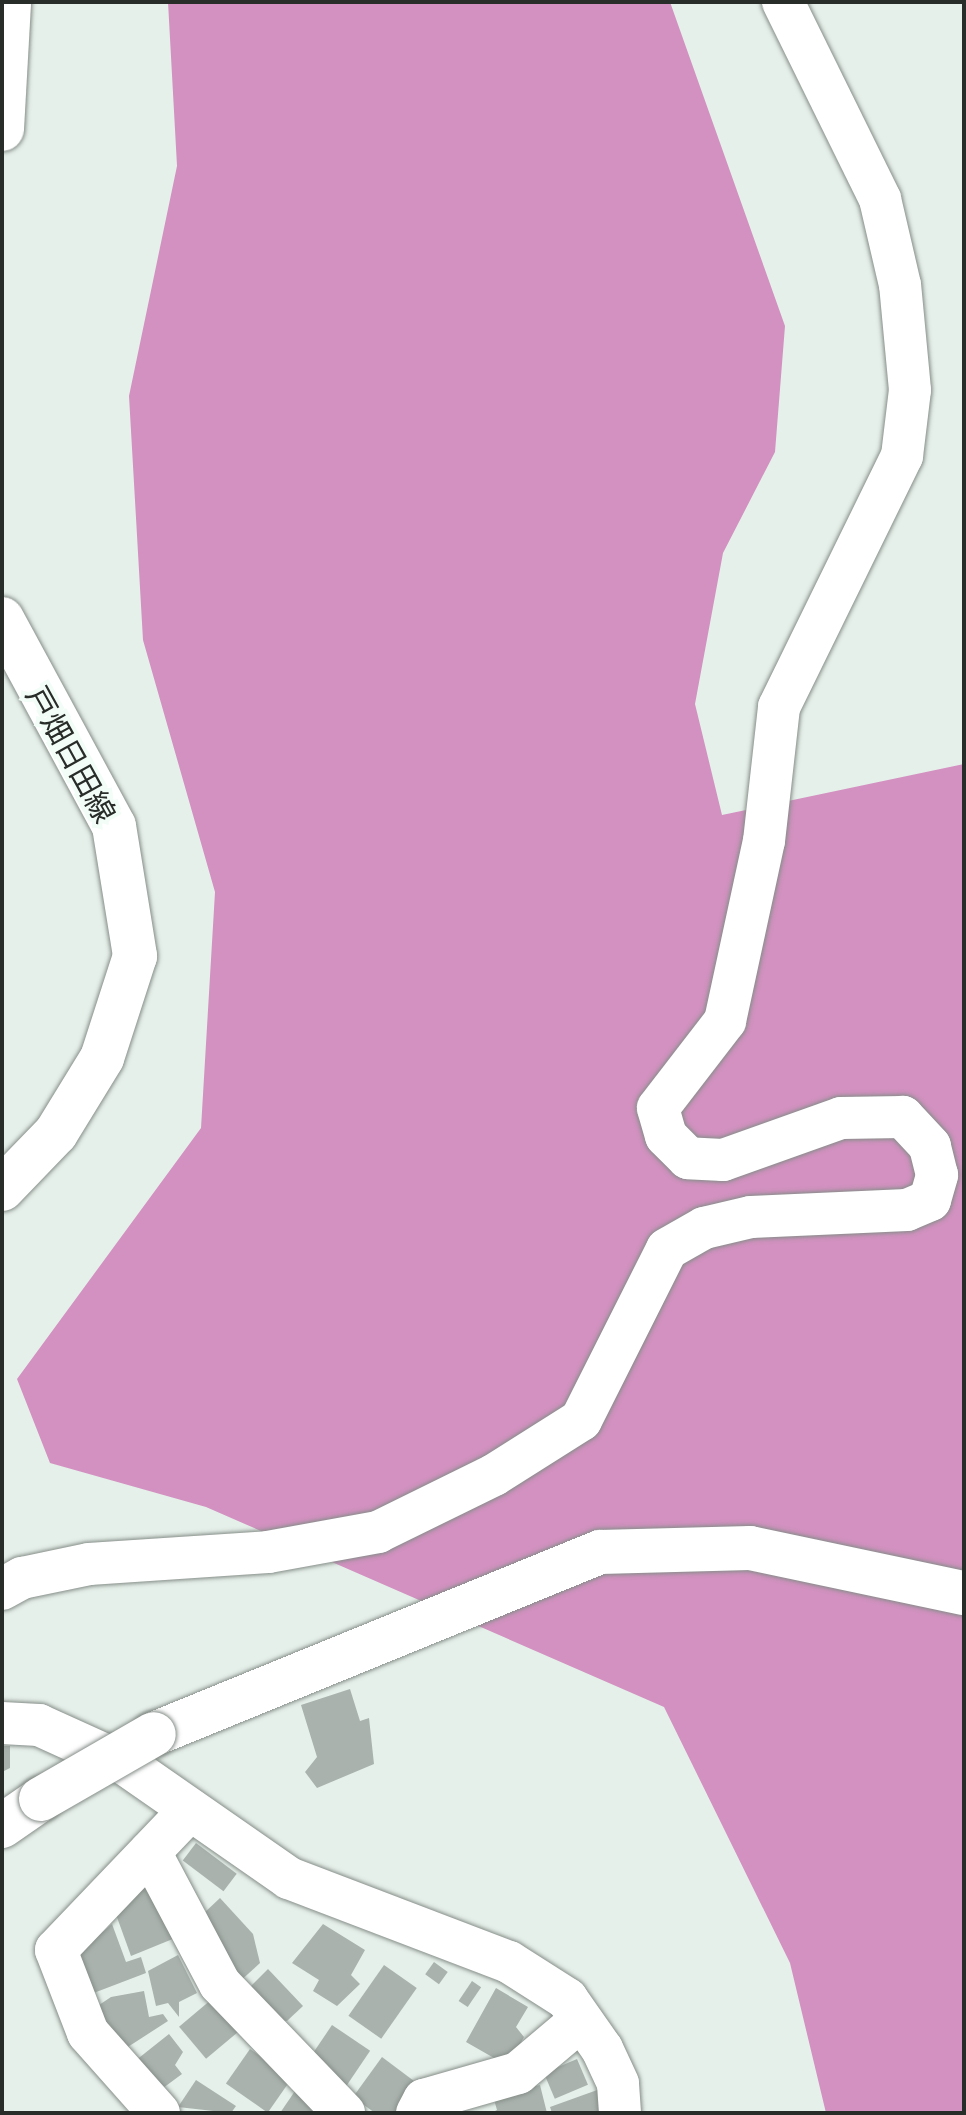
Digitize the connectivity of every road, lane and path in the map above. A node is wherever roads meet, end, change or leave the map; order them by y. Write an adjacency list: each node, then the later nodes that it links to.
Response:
1 (9, 2): 3 (street)
2 (783, 2): 6 (street)
3 (2, 129)
4 (2, 619): 5 (street, 戸畑日田線)
5 (2, 1189)
6 (2, 1589)
7 (964, 1593): 10 (street, bridge)
8 (2, 1723): 9 (street)
9 (190, 1810): 11 (street); 12 (street)
10 (2, 1826)
11 (150, 1852): 13 (street); 14 (street)
12 (581, 2020): 15 (street); 16 (street)
13 (159, 2113)
14 (344, 2113)
15 (417, 2113)
16 (620, 2113)

